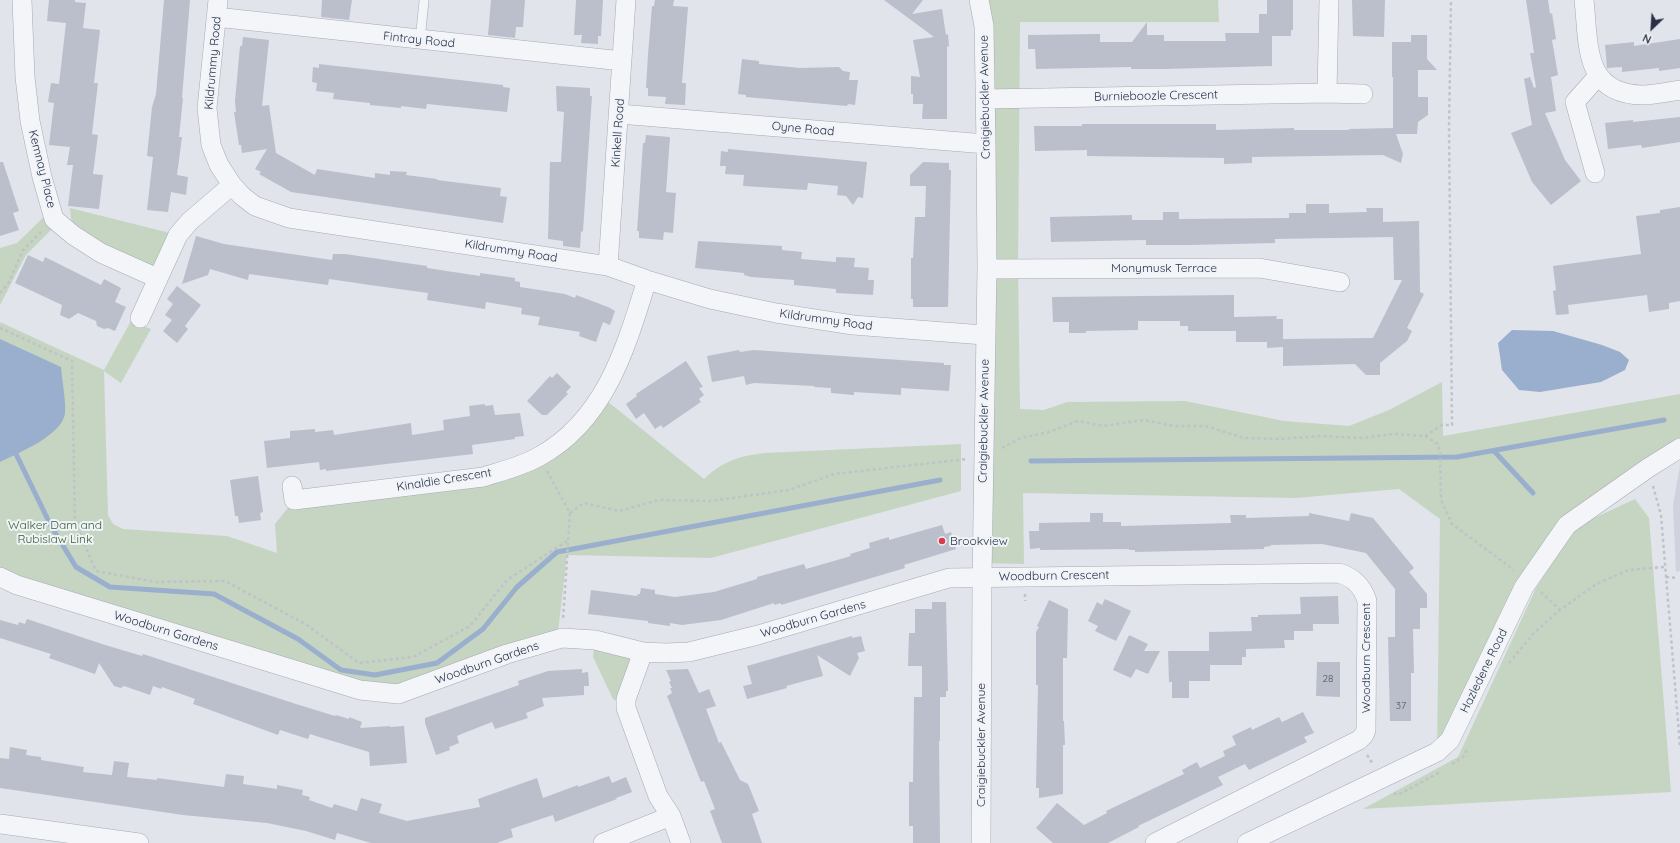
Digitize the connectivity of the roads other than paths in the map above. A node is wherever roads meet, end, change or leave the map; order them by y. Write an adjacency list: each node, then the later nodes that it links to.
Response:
1 (22, 0): 21 (street, Kemnay Place)
2 (626, 0): 9 (street, Kinkell Road)
3 (979, 0): 14 (street, Craigiebuckler Avenue)
4 (1328, 0): 12 (street)
5 (1584, 0): 10 (street)
6 (424, 1): 8 (lane)
7 (217, 9): 8 (street, Fintray Road); 18 (street, Kildrummy Road)
8 (420, 40): 9 (street, Fintray Road)
9 (622, 62): 15 (street, Kinkell Road)
10 (1603, 82): 11 (street); 17 (street)
11 (1680, 90)
12 (1327, 93): 13 (street, Burnieboozle Crescent); 14 (street, Burnieboozle Crescent)
13 (1363, 94)
14 (986, 99): 16 (street, Craigiebuckler Avenue)
15 (620, 114): 16 (street, Oyne Road); 19 (street, Kinkell Road)
16 (986, 144): 20 (street, Craigiebuckler Avenue)
17 (1595, 173)
18 (232, 185): 19 (street, Kildrummy Road); 21 (street)
19 (608, 266): 22 (street, Kildrummy Road)
20 (986, 269): 23 (street, Monymusk Terrace); 25 (street, Craigiebuckler Avenue)
21 (157, 278): 24 (street)
22 (647, 280): 25 (street, Kildrummy Road); 27 (street, Kinaldie Crescent)
23 (1340, 282)
24 (140, 318)
25 (984, 335): 29 (street, Craigiebuckler Avenue)
26 (1680, 448): 38 (street, Hazledene Road)
27 (292, 486)
28 (0, 577): 30 (street, Woodburn Gardens)
29 (982, 577): 30 (street, Woodburn Gardens); 36 (street, Craigiebuckler Avenue); 37 (street, Woodburn Crescent)
30 (643, 652): 31 (street)
31 (671, 816): 34 (street); 35 (street)
32 (0, 824): 33 (street)
33 (138, 843)
34 (603, 843)
35 (681, 843)
36 (981, 843)
37 (1155, 843)
38 (1247, 843)

